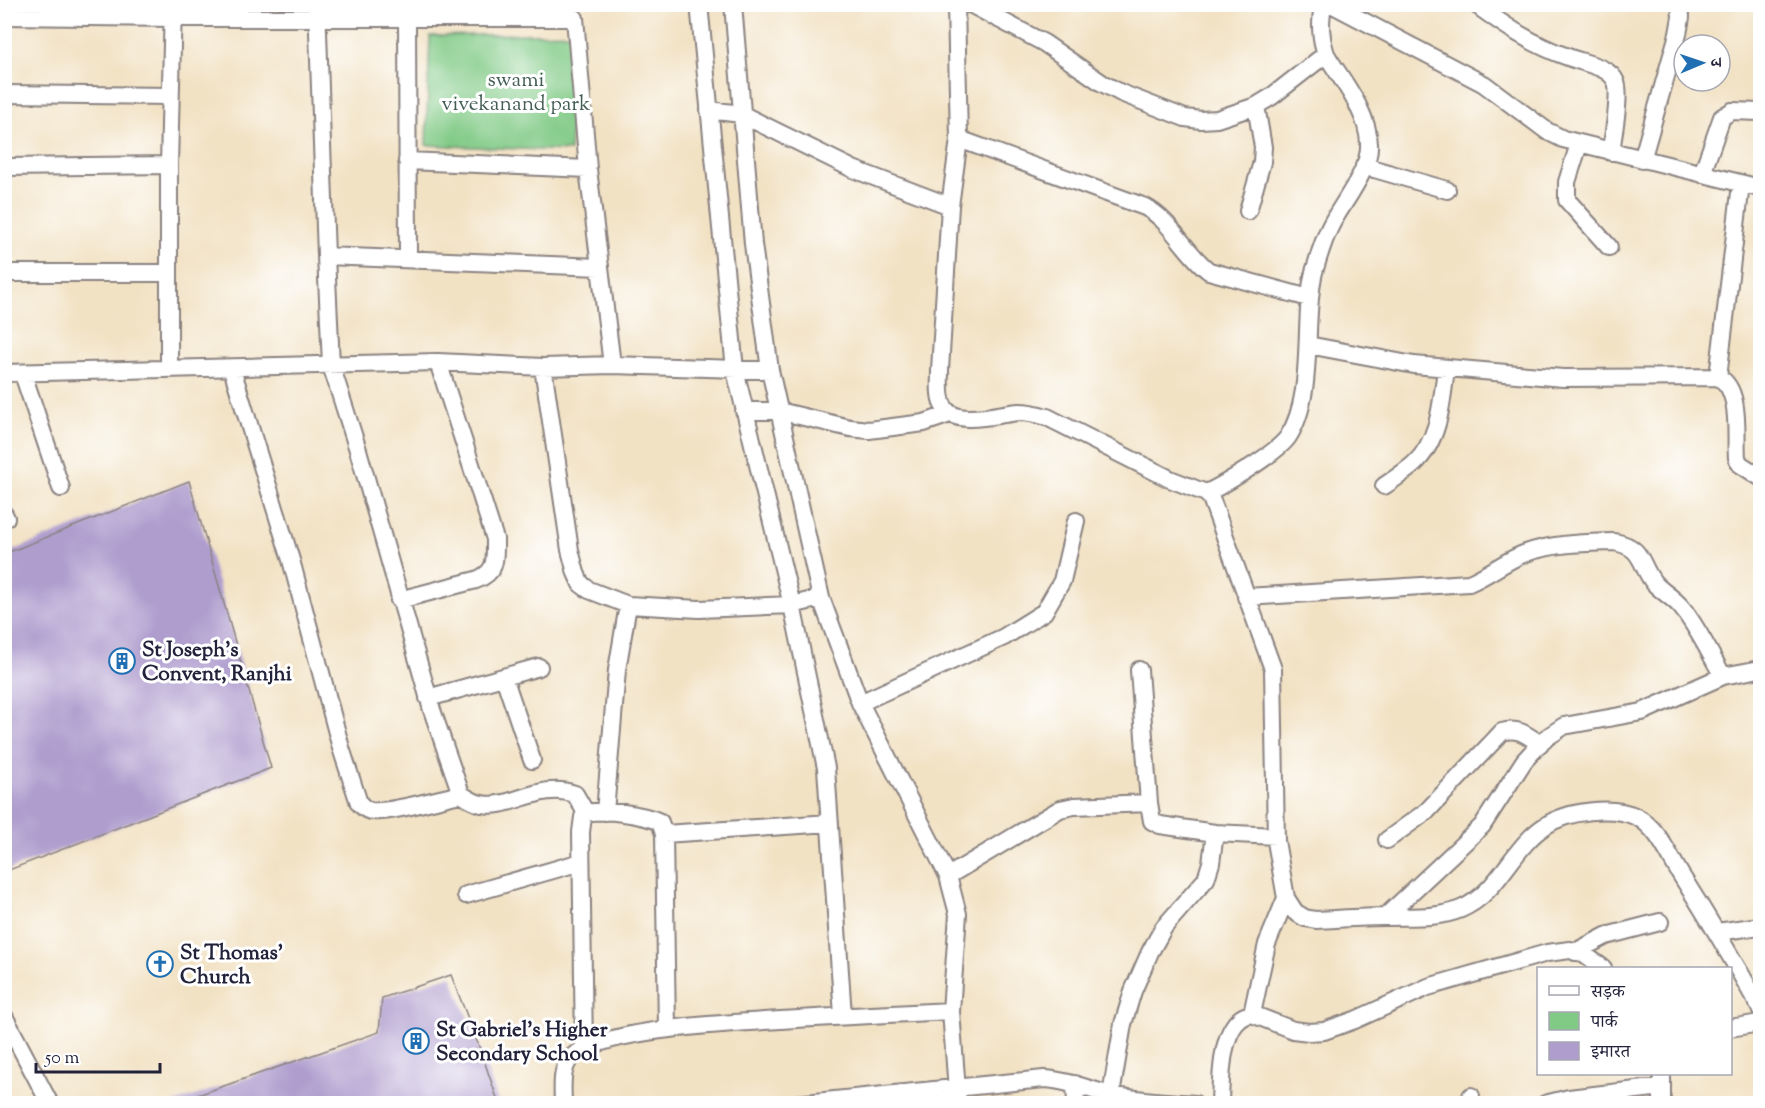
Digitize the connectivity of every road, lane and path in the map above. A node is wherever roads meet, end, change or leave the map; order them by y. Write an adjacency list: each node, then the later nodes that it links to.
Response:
1 (699, 4): 18 (street)
2 (733, 4): 20 (street)
3 (956, 4): 21 (street)
4 (970, 4): 17 (street)
5 (1323, 4): 14 (street)
6 (1331, 4): 22 (street)
7 (1475, 4): 23 (street)
8 (1680, 4): 24 (street)
9 (173, 11): 10 (street); 12 (street); 16 (street)
10 (318, 11): 13 (street); 37 (street)
11 (574, 11): 13 (street); 29 (street)
12 (4, 16)
13 (406, 17): 25 (street)
14 (1326, 54): 17 (street); 28 (street)
15 (4, 94): 16 (street)
16 (170, 96): 26 (street)
17 (1256, 106): 35 (street)
18 (710, 110): 20 (street); 51 (street)
19 (1761, 112): 30 (street)
20 (741, 114): 34 (street); 52 (street)
21 (958, 139): 34 (street); 42 (street)
22 (1579, 144): 23 (street); 36 (street)
23 (1611, 152): 24 (street)
24 (1642, 159): 30 (street)
25 (407, 161): 29 (street); 38 (street)
26 (169, 165): 27 (street); 41 (street)
27 (4, 166)
28 (1365, 166): 33 (street); 42 (street)
29 (588, 169): 39 (street)
30 (1702, 174): 31 (street)
31 (1741, 184): 32 (street); 55 (street)
32 (1761, 188)
33 (1447, 190)
34 (950, 206): 58 (street)
35 (1248, 211)
36 (1609, 247)
37 (326, 256): 38 (street); 45 (street)
38 (408, 258): 39 (street)
39 (600, 267): 46 (street)
40 (4, 273): 41 (street)
41 (169, 273): 49 (street)
42 (1309, 298): 43 (street)
43 (1308, 345): 48 (street); 62 (street)
44 (438, 362): 45 (street); 47 (street); 66 (street)
45 (331, 364): 50 (street); 66 (street)
46 (612, 365): 47 (street); 51 (street)
47 (543, 367): 67 (street)
48 (1446, 368): 55 (street); 60 (street)
49 (169, 369): 50 (street); 54 (street)
50 (232, 369): 78 (street)
51 (735, 370): 52 (street); 56 (street)
52 (770, 370): 57 (street)
53 (4, 374): 54 (street)
54 (23, 374): 61 (street)
55 (1718, 377): 59 (street)
56 (744, 411): 57 (street); 68 (street)
57 (779, 411): 58 (street); 65 (street)
58 (950, 414): 62 (street)
59 (1761, 477)
60 (1384, 486)
61 (61, 488)
62 (1206, 493): 64 (street)
63 (1076, 521): 75 (street)
64 (1246, 597): 72 (street); 86 (street)
65 (821, 598): 68 (street); 75 (street)
66 (399, 600): 74 (street)
67 (628, 605): 68 (street); 80 (street)
68 (792, 605): 82 (street)
69 (540, 667): 73 (street)
70 (1761, 669): 72 (street)
71 (1139, 670): 79 (street)
72 (1723, 676): 76 (street)
73 (504, 677): 74 (street); 77 (street)
74 (428, 698): 78 (street)
75 (860, 703): 88 (street)
76 (1540, 744): 85 (street); 91 (street)
77 (532, 760)
78 (461, 794): 81 (street)
79 (1149, 802): 83 (street); 88 (street)
80 (605, 812): 81 (street); 84 (street)
81 (586, 813): 87 (street)
82 (830, 823): 84 (street); 101 (street)
83 (1215, 833): 86 (street); 109 (street)
84 (664, 834): 104 (street)
85 (1388, 840)
86 (1277, 845): 90 (street)
87 (581, 862): 89 (street); 105 (street)
88 (948, 876): 98 (street)
89 (466, 895)
90 (1286, 898): 91 (street); 99 (street)
91 (1385, 917): 94 (street)
92 (1660, 922): 95 (street)
93 (1761, 926): 94 (street)
94 (1717, 932): 97 (street)
95 (1575, 952): 96 (street); 99 (street)
96 (1600, 967)
97 (1761, 1008)
98 (951, 1011): 101 (street); 107 (street)
99 (1252, 1014): 117 (street)
100 (4, 1016): 111 (street)
101 (843, 1016): 104 (street)
102 (1761, 1023): 103 (street)
103 (1732, 1028)
104 (667, 1029): 105 (street)
105 (584, 1050): 112 (street)
106 (1075, 1084): 107 (street); 109 (street); 115 (street)
107 (956, 1086): 110 (street); 114 (street)
108 (1662, 1088): 118 (street)
109 (1111, 1095): 116 (street)
110 (871, 1100): 113 (street)
111 (50, 1104)
112 (563, 1104)
113 (795, 1104)
114 (958, 1104)
115 (1076, 1104)
116 (1195, 1104)
117 (1220, 1104)
118 (1545, 1104)

